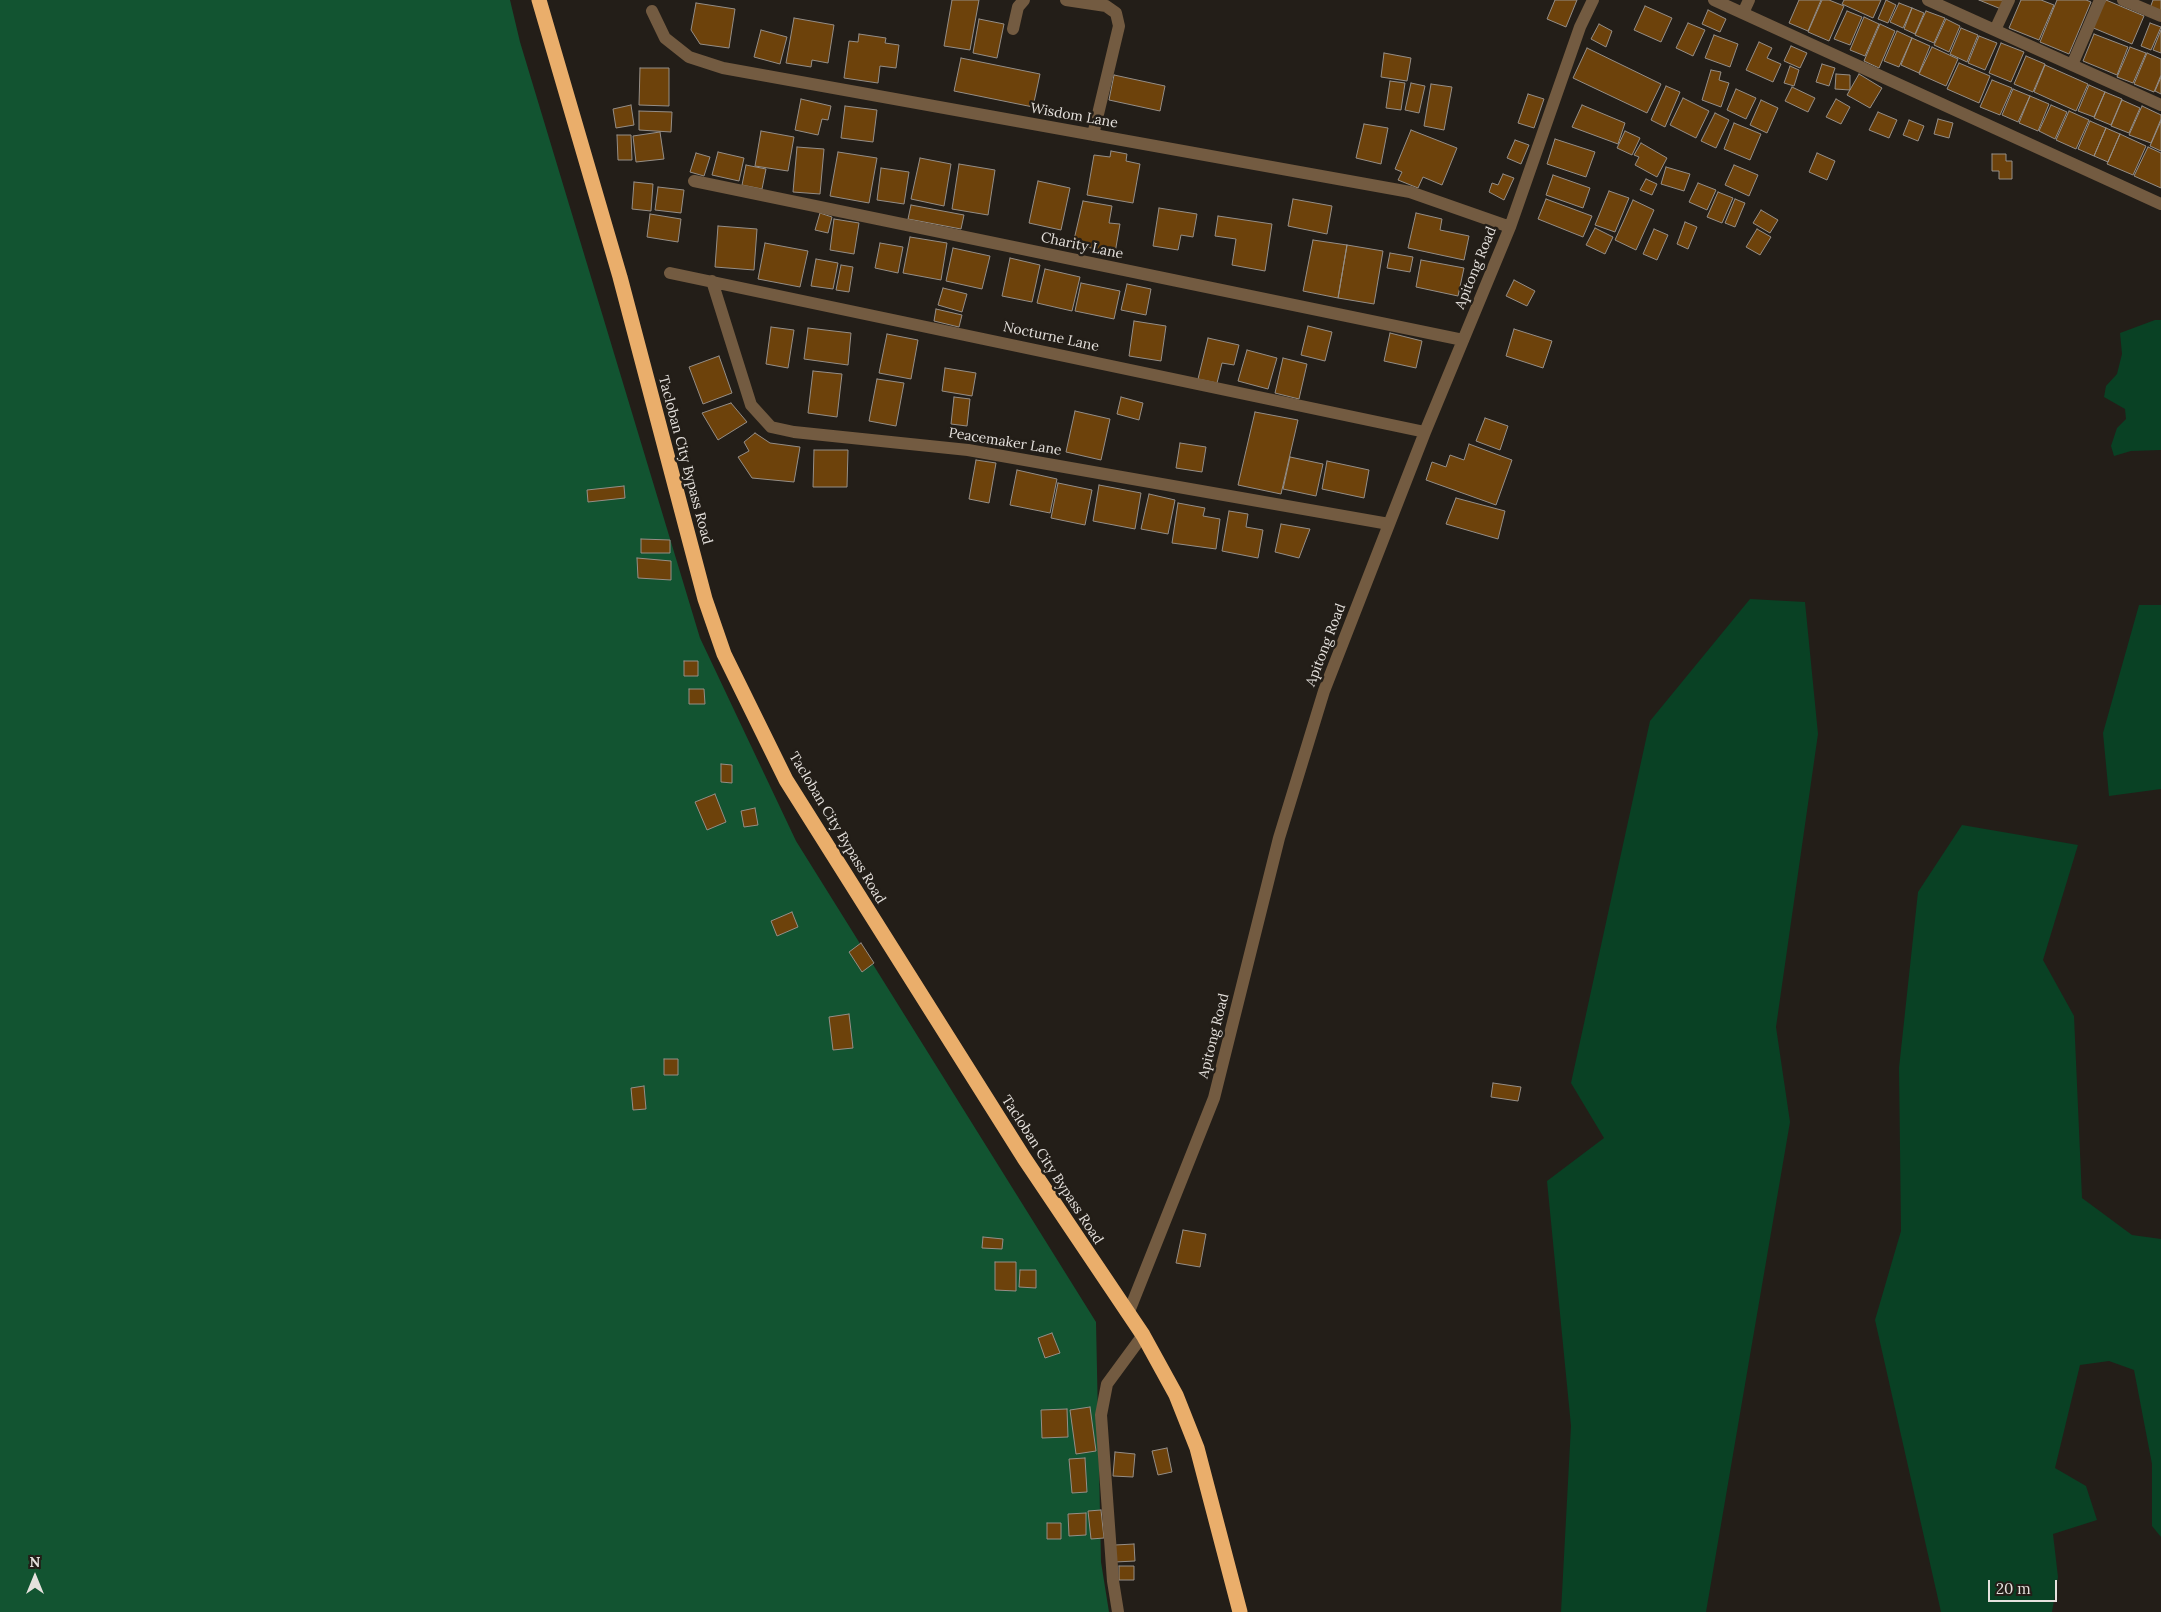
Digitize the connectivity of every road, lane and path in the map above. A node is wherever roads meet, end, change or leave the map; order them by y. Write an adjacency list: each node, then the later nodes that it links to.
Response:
1 (539, 0): 27 (highway, Tacloban City Bypass Road)
2 (1024, 0): 14 (street)
3 (1066, 0): 18 (street)
4 (1593, 0): 21 (street, Apitong Road)
5 (1714, 0): 12 (street)
6 (1749, 0): 12 (street)
7 (1928, 0): 15 (street)
8 (2009, 0): 15 (street)
9 (2100, 0): 16 (street)
10 (2123, 0): 13 (street)
11 (652, 11): 18 (street, Wisdom Lane)
12 (1743, 13): 20 (street)
13 (2161, 16)
14 (1013, 29)
15 (1995, 30): 16 (street)
16 (2072, 65): 17 (street)
17 (2161, 105)
18 (1094, 135): 21 (street, Wisdom Lane)
19 (694, 181): 24 (street, Charity Lane)
20 (2161, 204)
21 (1510, 227): 24 (street, Apitong Road)
22 (670, 273): 23 (street, Nocturne Lane)
23 (712, 281): 25 (street, Nocturne Lane); 26 (street, Peacemaker Lane)
24 (1463, 340): 25 (street, Apitong Road)
25 (1426, 432): 26 (street, Apitong Road)
26 (1389, 524): 27 (street, Apitong Road)
27 (1128, 1314): 28 (highway, Tacloban City Bypass Road)
28 (1143, 1335): 29 (street); 30 (highway, Tacloban City Bypass Road)
29 (1118, 1612)
30 (1240, 1612)

